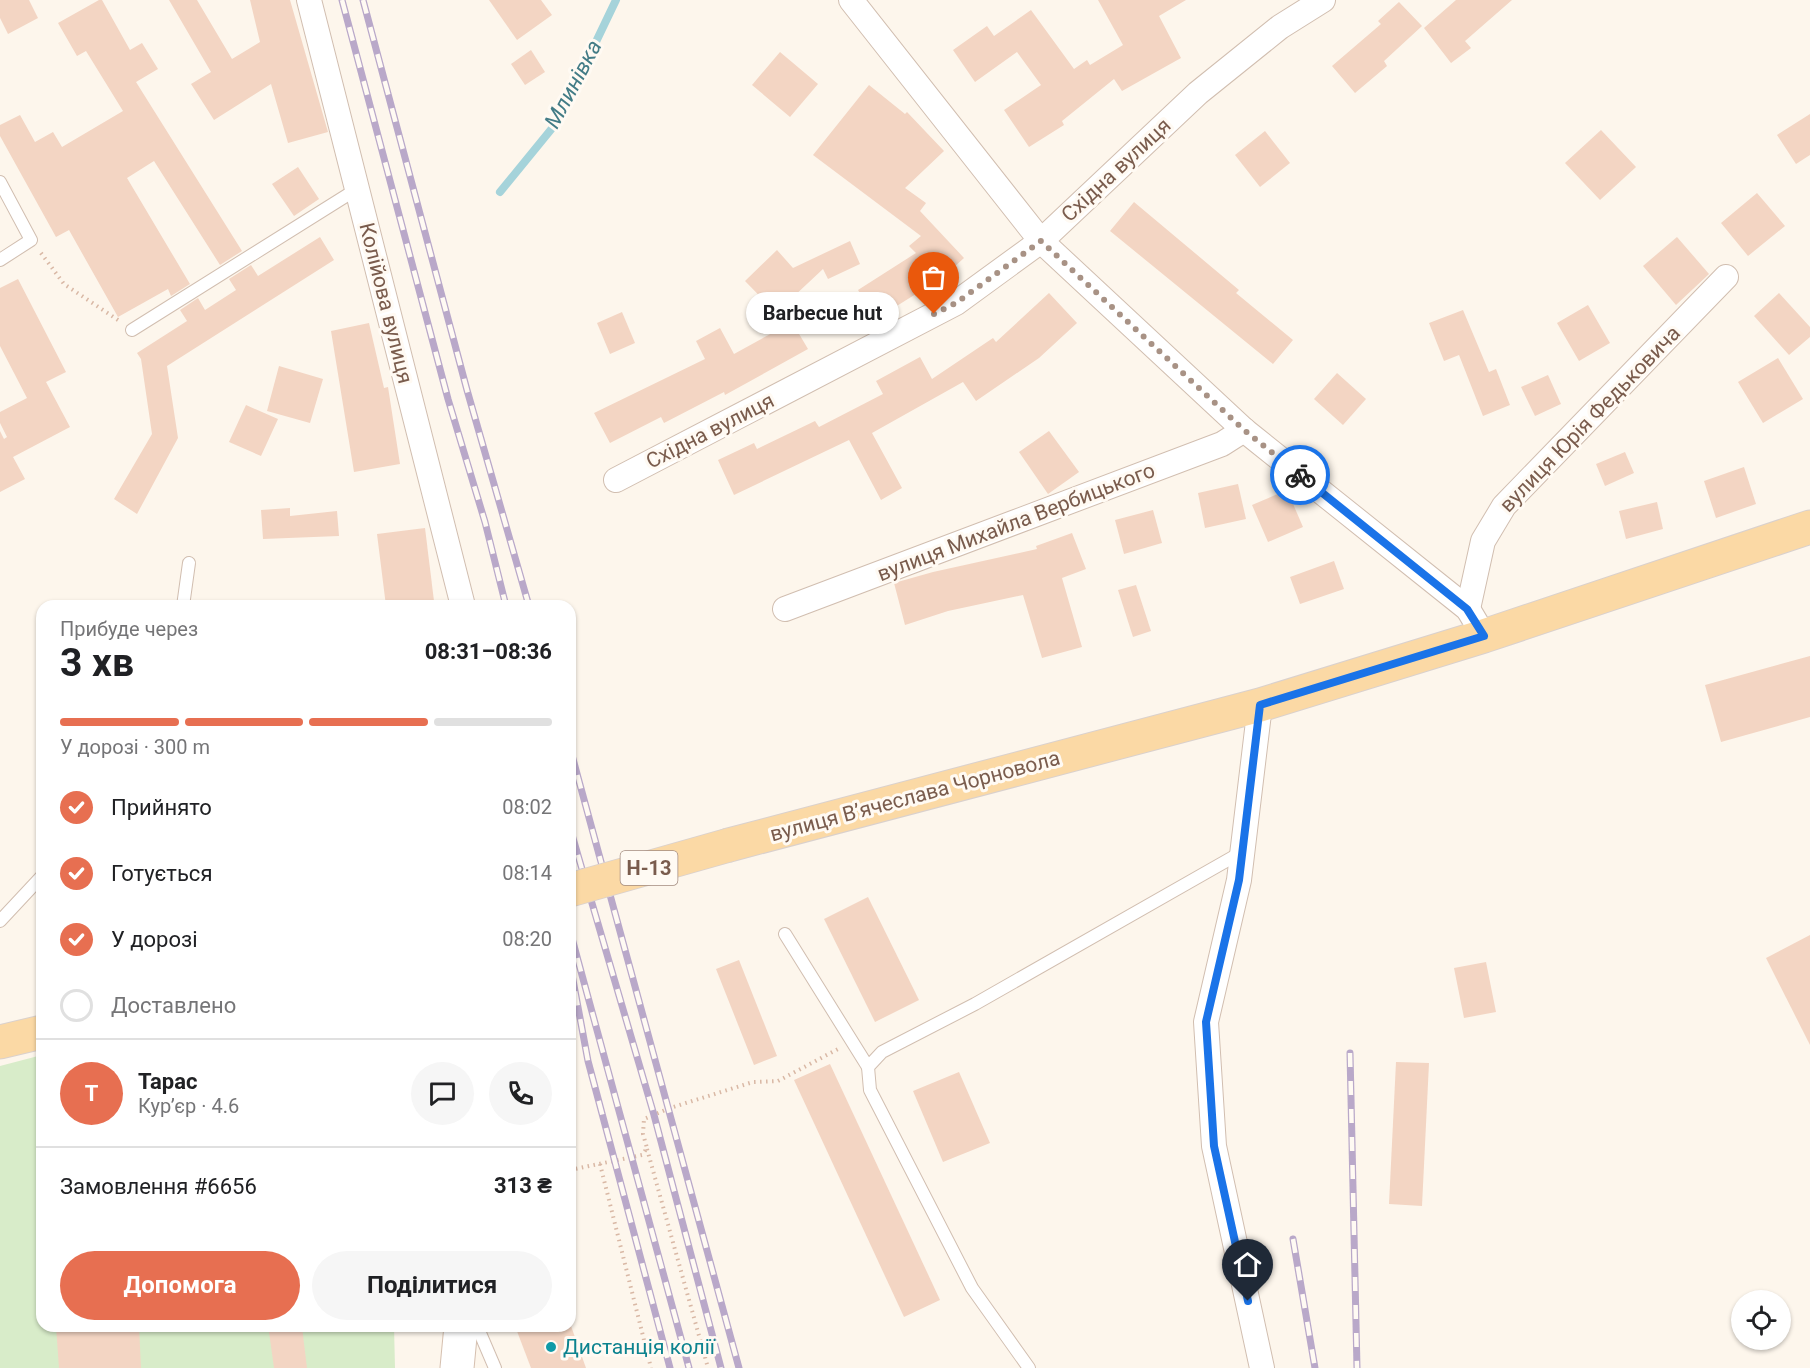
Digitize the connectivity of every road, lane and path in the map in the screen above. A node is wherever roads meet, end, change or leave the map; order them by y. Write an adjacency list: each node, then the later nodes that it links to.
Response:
1 (309, 0): 5 (street, Колійова вулиця)
2 (851, 0): 7 (street)
3 (1323, 0): 7 (street, Східна вулиця)
4 (0, 182): 6 (lane)
5 (357, 189): 10 (lane); 16 (street, Колійова вулиця)
6 (31, 240): 8 (lane); 10 (path)
7 (1041, 241): 11 (street); 12 (street, Східна вулиця)
8 (0, 261)
9 (1726, 277): 18 (street, вулиця Юрія Федьковича)
10 (132, 330)
11 (1244, 430): 17 (street, вулиця Михайла Вербицького); 18 (street)
12 (616, 480)
13 (1810, 527): 19 (main road, вулиця Вʼячеслава Чорновола / Н-13)
14 (189, 563): 15 (lane)
15 (184, 600)
16 (461, 600)
17 (785, 609)
18 (1467, 609): 19 (street)
19 (1484, 636): 20 (main road, вулиця Вʼячеслава Чорновола / Н-13)
20 (1260, 705): 21 (street); 23 (main road, вулиця Вʼячеслава Чорновола / Н-13, bridge)
21 (1242, 852): 29 (lane); 40 (street)
22 (36, 882): 24 (lane)
23 (576, 888)
24 (0, 921)
25 (785, 934): 28 (lane)
26 (36, 1033): 27 (main road)
27 (0, 1042)
28 (852, 1042): 29 (lane); 30 (path)
29 (868, 1067): 39 (lane)
30 (647, 1148): 31 (path); 38 (path)
31 (600, 1164): 32 (path); 37 (path)
32 (576, 1169)
33 (460, 1332): 35 (main road)
34 (480, 1332): 36 (lane)
35 (457, 1368)
36 (495, 1368)
37 (651, 1368)
38 (708, 1368)
39 (1029, 1368)
40 (1262, 1368)

